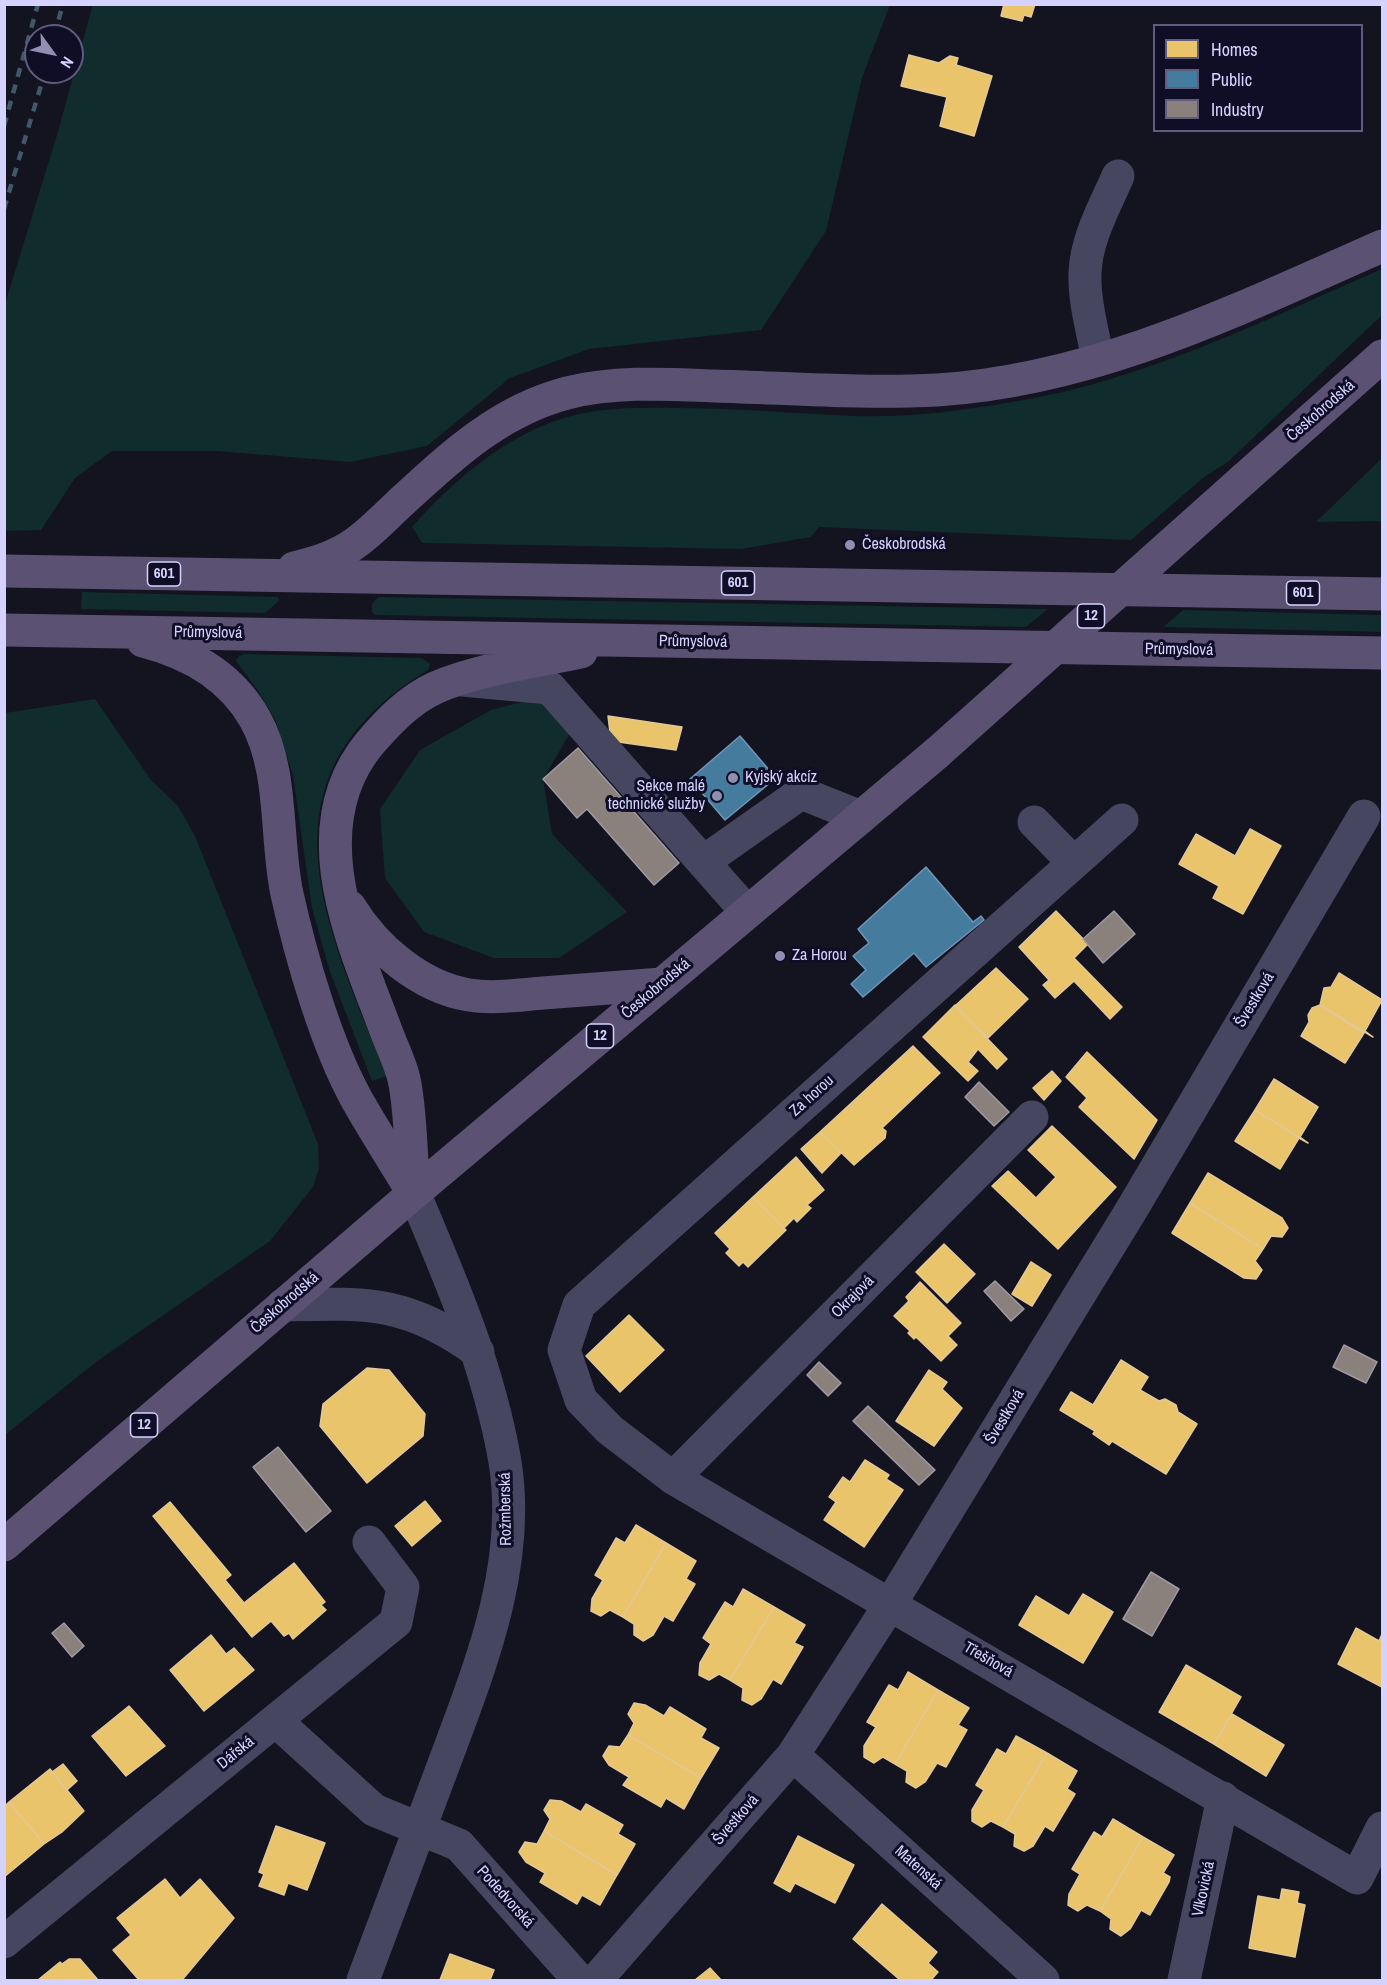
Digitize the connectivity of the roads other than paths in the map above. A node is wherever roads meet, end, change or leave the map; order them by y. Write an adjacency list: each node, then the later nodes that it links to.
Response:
1 (1118, 176): 4 (street)
2 (1383, 246): 4 (main road)
3 (1383, 356): 14 (main road, Českobrodská / 12, bridge)
4 (1098, 360): 6 (main road)
5 (4, 571): 6 (main road, 601)
6 (252, 575): 7 (main road, 601)
7 (1383, 594)
8 (4, 630): 9 (main road, Průmyslová)
9 (106, 631): 10 (main road, Průmyslová); 23 (main road)
10 (631, 641): 11 (main road, Průmyslová); 12 (main road)
11 (1383, 653)
12 (457, 679): 17 (street); 19 (main road)
13 (1364, 816): 30 (street, Švestková)
14 (861, 817): 17 (street); 20 (main road, Českobrodská / 12)
15 (1122, 820): 18 (street, Za horou)
16 (1034, 822): 18 (street)
17 (703, 862): 20 (street)
18 (1074, 862): 26 (street, Za horou)
19 (338, 876): 21 (main road); 23 (main road)
20 (747, 912): 21 (main road, Českobrodská / 12)
21 (662, 984): 23 (main road, Českobrodská / 12)
22 (1032, 1116): 27 (street, Okrajová)
23 (414, 1193): 24 (main road, Českobrodská / 12); 25 (street, Rožmberská)
24 (283, 1305): 25 (street); 29 (main road, Českobrodská / 12)
25 (478, 1352): 34 (street, Rožmberská)
26 (581, 1400): 27 (street, Třešňová)
27 (673, 1478): 30 (street, Třešňová)
28 (369, 1542): 31 (street, Dářská)
29 (4, 1545)
30 (891, 1603): 32 (street, Švestková); 33 (street, Třešňová)
31 (276, 1721): 34 (street); 36 (street, Dářská)
32 (793, 1755): 39 (street, Švestková); 40 (street, Matenská)
33 (1223, 1798): 35 (street, Třešňová); 41 (street, Vlkovická)
34 (421, 1827): 37 (street, Rožmberská); 38 (street, Podedvorská)
35 (1383, 1828)
36 (4, 1942)
37 (363, 1980)
38 (579, 1980)
39 (596, 1980)
40 (1043, 1980)
41 (1184, 1980)

